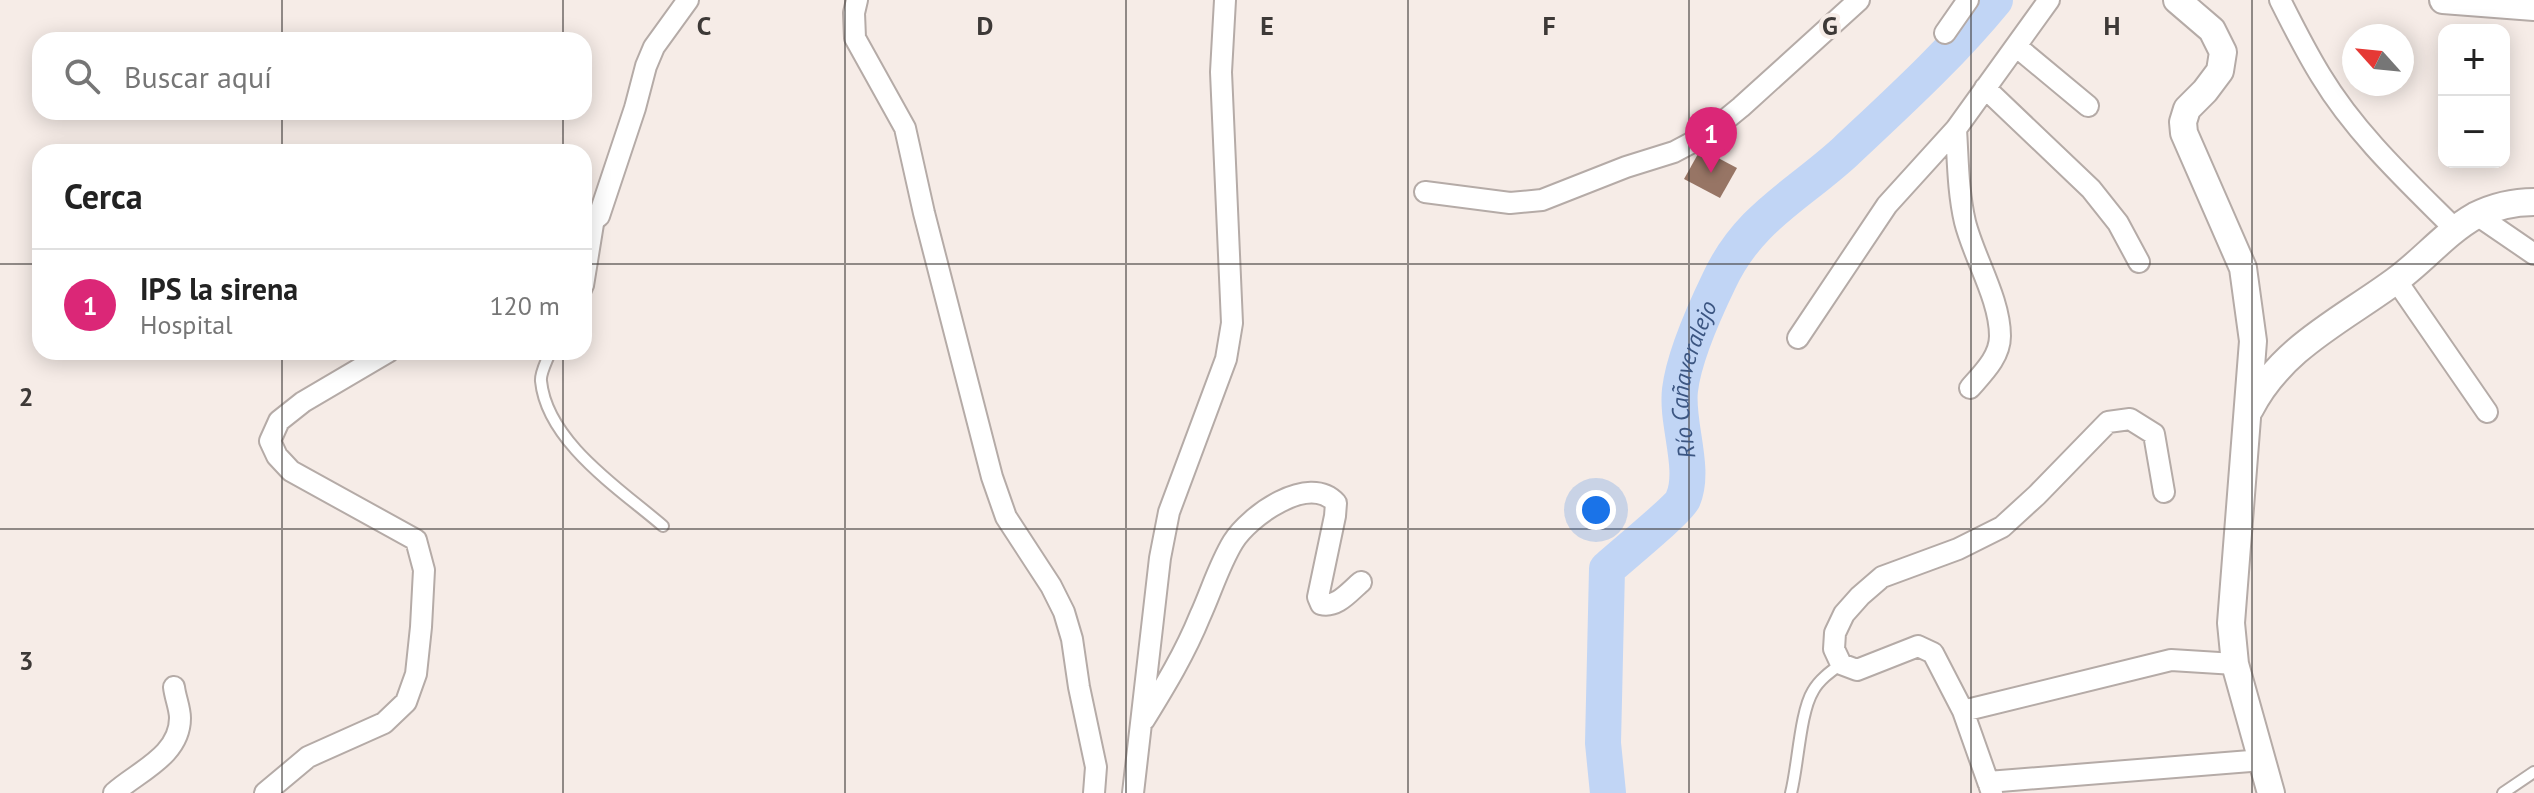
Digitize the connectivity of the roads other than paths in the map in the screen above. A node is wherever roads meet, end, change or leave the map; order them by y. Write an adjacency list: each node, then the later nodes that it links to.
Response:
1 (688, 0): 18 (street)
2 (857, 0): 42 (street)
3 (1225, 0): 36 (street)
4 (1859, 0): 16 (street)
5 (1968, 0): 11 (street)
6 (2049, 0): 12 (street)
7 (2177, 0): 28 (street)
8 (2280, 0): 19 (street)
9 (2443, 0): 10 (street)
10 (2534, 7)
11 (1945, 33)
12 (2017, 47): 13 (street); 14 (street)
13 (1985, 88): 15 (street); 21 (street)
14 (2088, 106)
15 (1956, 129): 23 (street); 26 (street)
16 (1425, 192)
17 (2513, 214): 19 (street); 20 (street)
18 (592, 222)
19 (2466, 222): 22 (street)
20 (2534, 254)
21 (2139, 262)
22 (2396, 280): 27 (street); 28 (street)
23 (1798, 338)
24 (374, 360): 41 (street)
25 (547, 360): 30 (lane)
26 (1970, 388)
27 (2487, 412)
28 (2248, 413): 33 (street)
29 (2164, 492): 32 (street)
30 (663, 526)
31 (1361, 582): 36 (street)
32 (1841, 664): 35 (street); 44 (lane)
33 (2235, 664): 35 (street); 37 (street)
34 (174, 687): 40 (street)
35 (1963, 711): 39 (street)
36 (1141, 723): 43 (street)
37 (2263, 760): 39 (street); 45 (street)
38 (2534, 772): 46 (lane)
39 (1990, 788)
40 (114, 793)
41 (265, 793)
42 (1094, 793)
43 (1133, 793)
44 (1791, 793)
45 (2271, 793)
46 (2503, 793)

